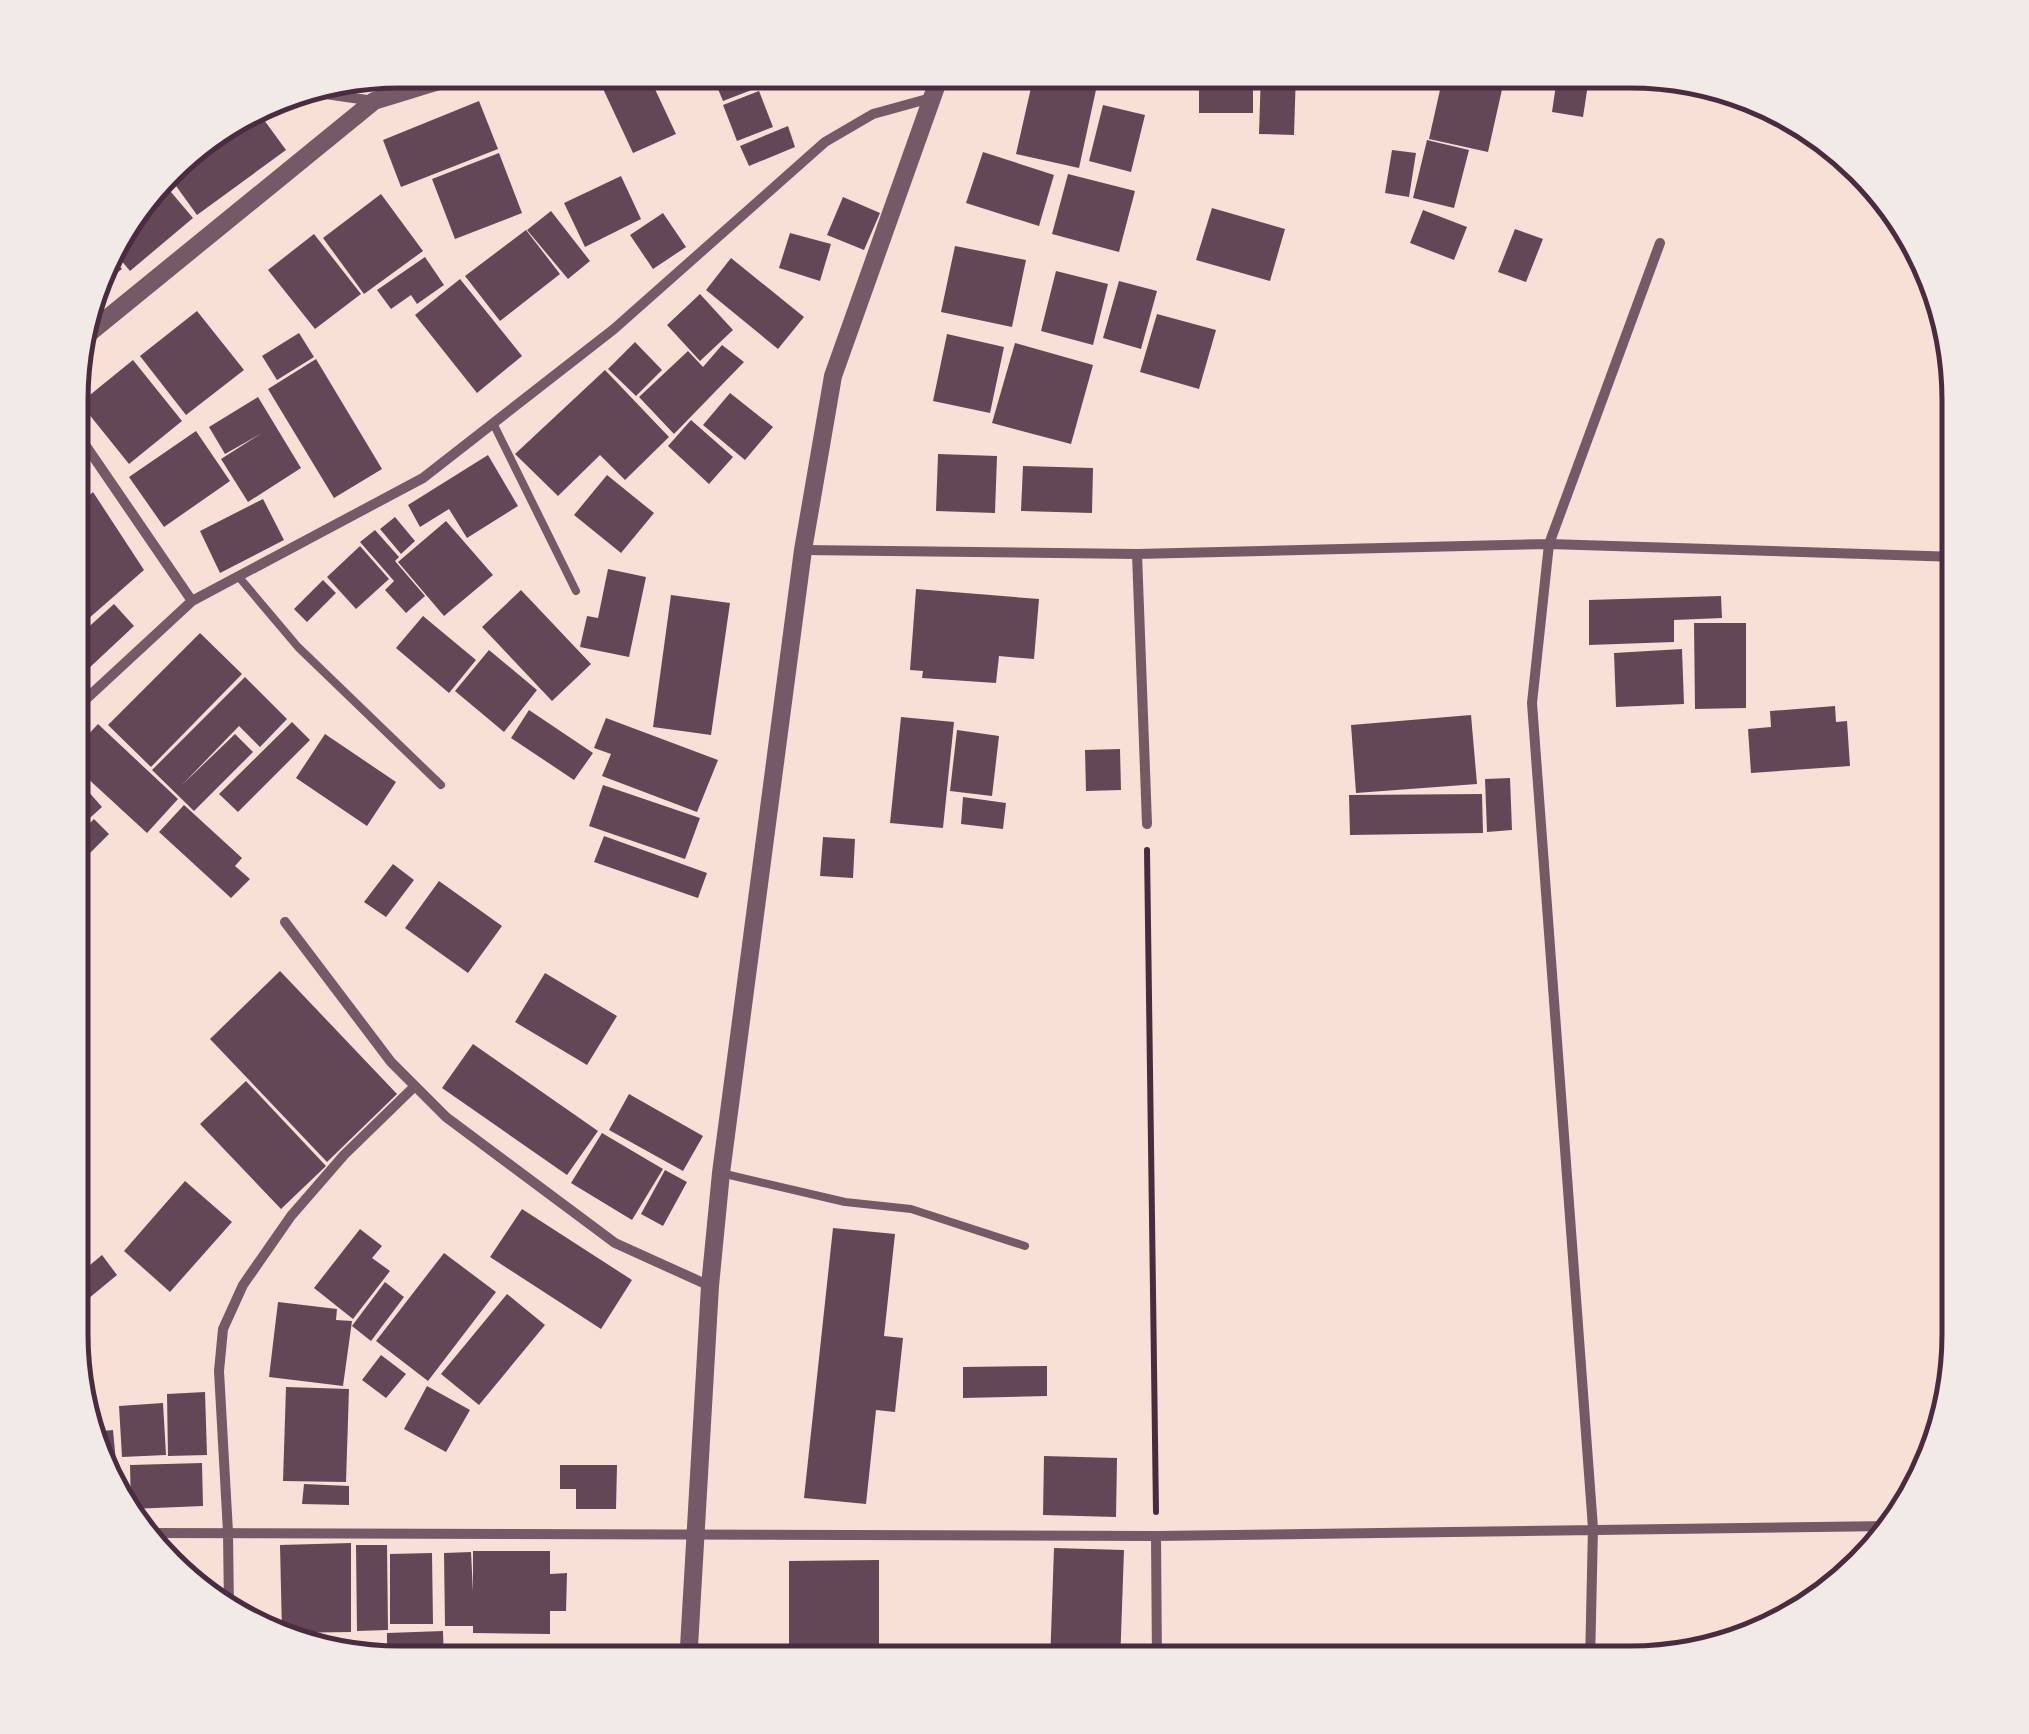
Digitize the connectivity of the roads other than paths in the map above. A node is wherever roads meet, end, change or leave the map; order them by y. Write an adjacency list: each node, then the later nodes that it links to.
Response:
1 (418, 88): 5 (street)
2 (935, 88): 4 (street)
3 (330, 95): 5 (street)
4 (931, 98): 8 (street); 11 (street)
5 (374, 102): 7 (street)
6 (1660, 244): 10 (street)
7 (96, 327)
8 (492, 424): 14 (street); 15 (lane)
9 (88, 449): 16 (street)
10 (1548, 544): 12 (street); 13 (street); 26 (street)
11 (803, 550): 12 (street); 22 (street)
12 (1137, 554): 19 (street)
13 (1941, 558)
14 (238, 576): 16 (street); 18 (lane)
15 (576, 591)
16 (192, 600): 17 (street)
17 (88, 697)
18 (441, 785)
19 (1147, 824)
20 (285, 922): 21 (street)
21 (415, 1086): 24 (street); 27 (street)
22 (721, 1174): 23 (lane); 24 (street)
23 (1025, 1246)
24 (710, 1286): 29 (street)
25 (1875, 1526): 26 (street)
26 (1593, 1528): 30 (street); 34 (street)
27 (228, 1532): 28 (street); 29 (street); 31 (street)
28 (159, 1533)
29 (694, 1535): 30 (street); 32 (street)
30 (1156, 1536): 33 (street)
31 (229, 1596)
32 (689, 1646)
33 (1157, 1646)
34 (1590, 1646)

